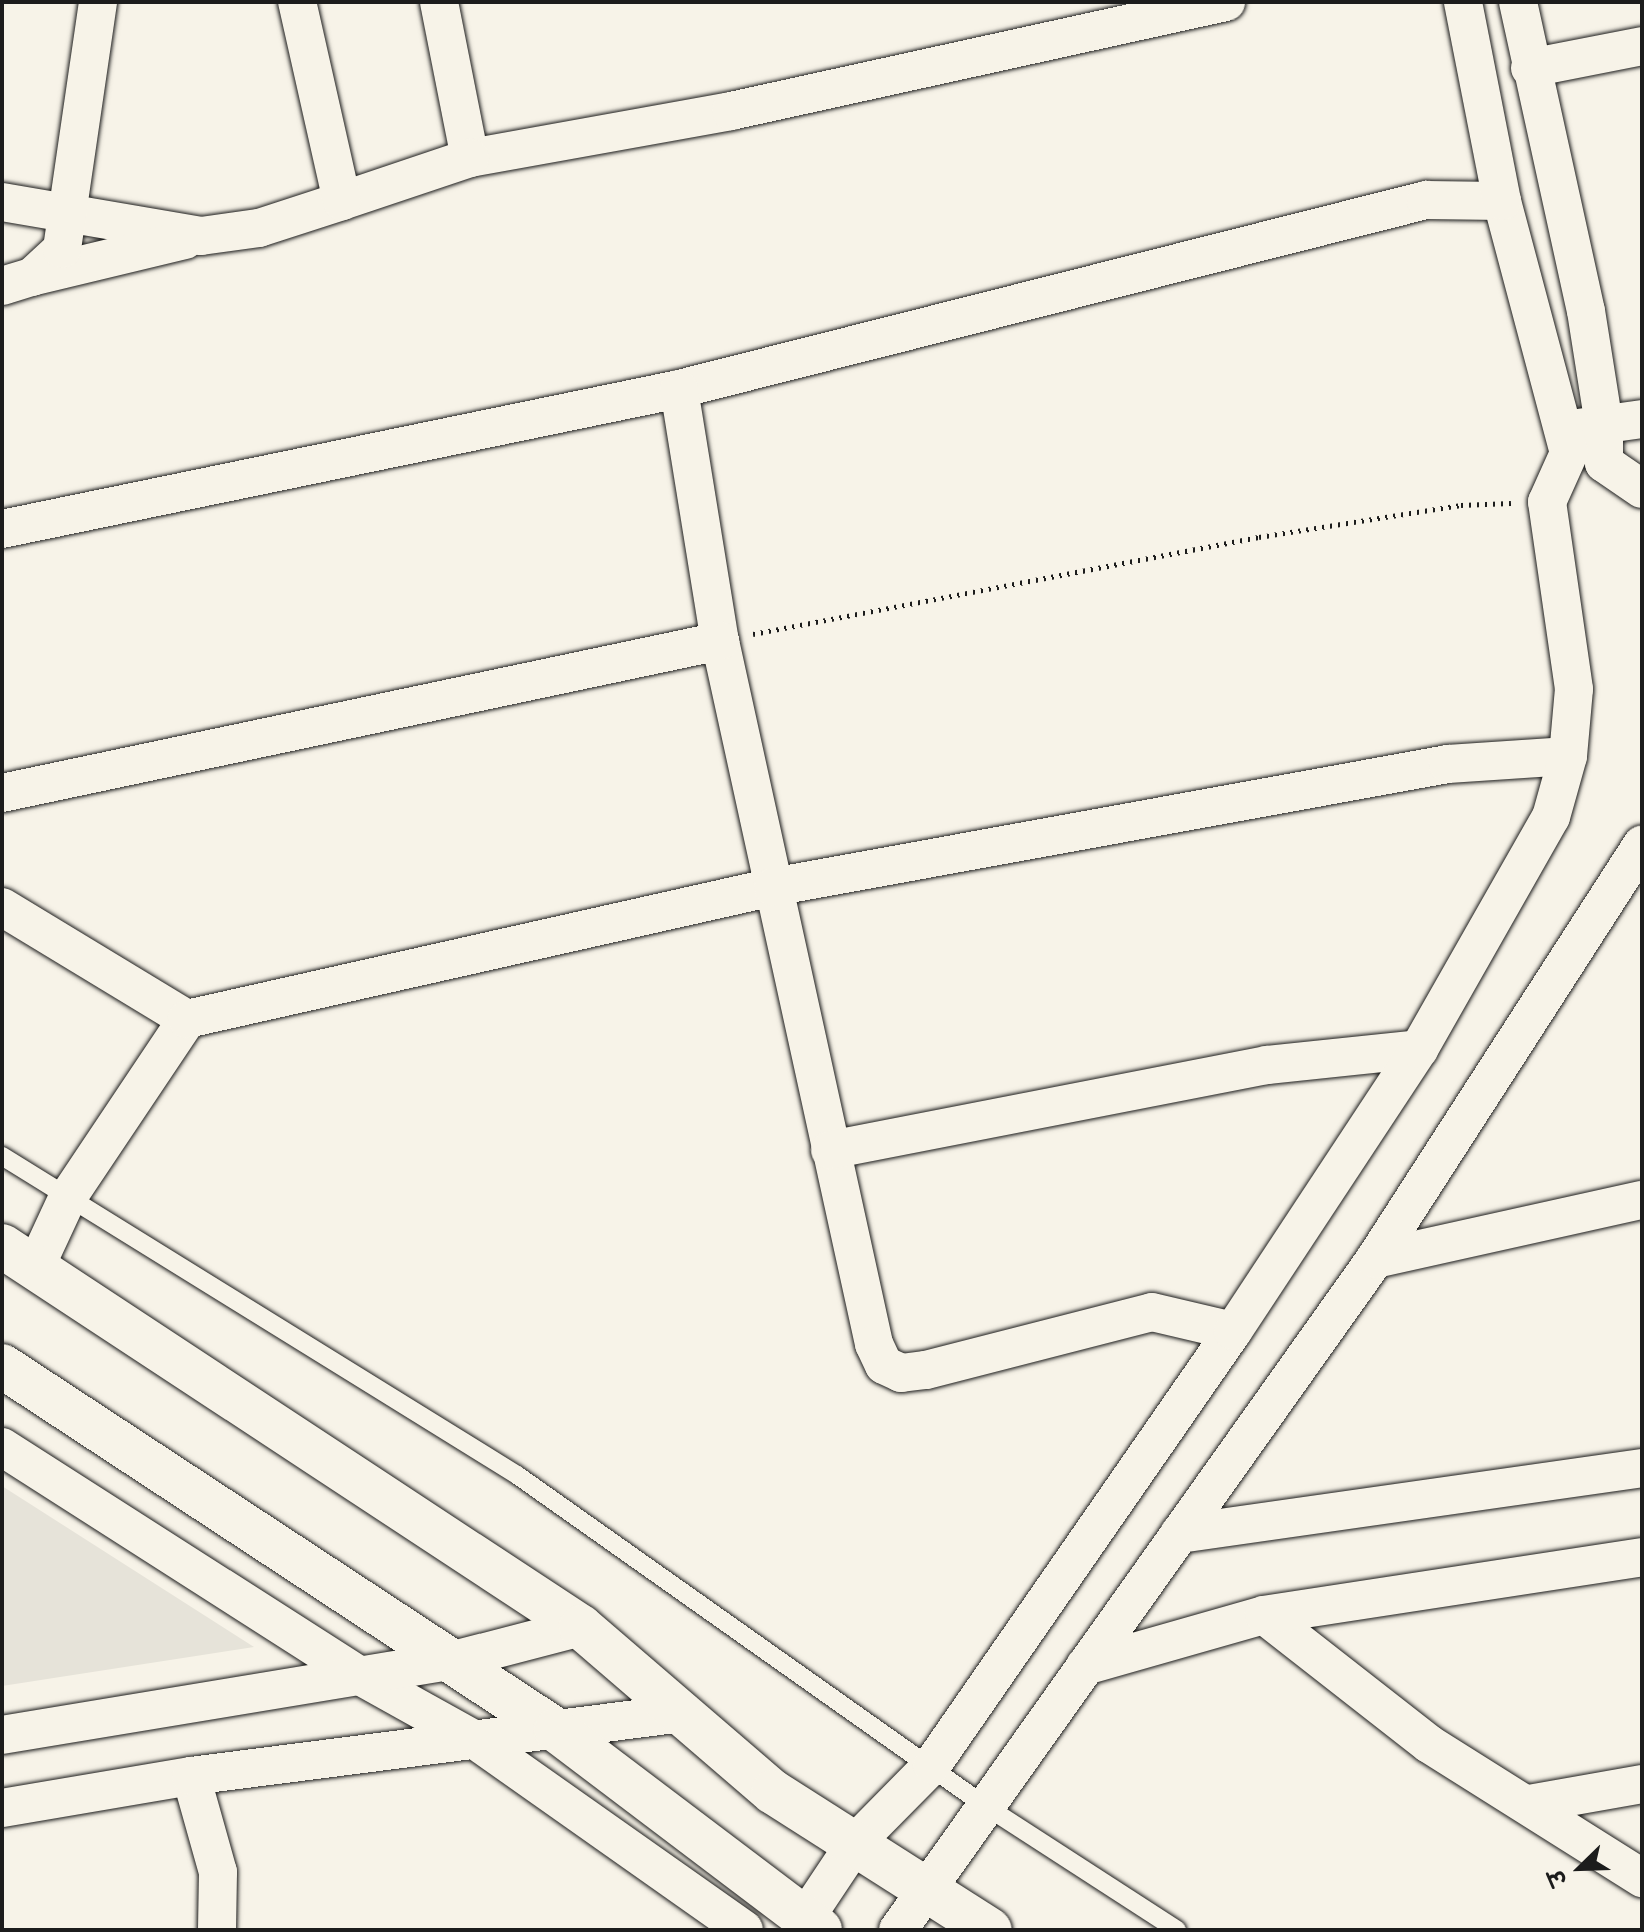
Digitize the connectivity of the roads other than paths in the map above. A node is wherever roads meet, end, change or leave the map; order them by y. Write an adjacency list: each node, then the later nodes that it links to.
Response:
1 (98, 2): 14 (street)
2 (297, 2): 11 (street)
3 (439, 2): 10 (street)
4 (1226, 2): 7 (street)
5 (1463, 2): 12 (street)
6 (1518, 2): 9 (street)
7 (1175, 6): 10 (street)
8 (1642, 46): 9 (street)
9 (1530, 68): 19 (street)
10 (470, 158): 11 (street)
11 (342, 201): 15 (street)
12 (1502, 201): 17 (street); 20 (street)
13 (2, 202): 14 (street)
14 (70, 214): 15 (street); 16 (street)
15 (201, 236): 16 (street)
16 (17, 281)
17 (679, 389): 25 (street); 26 (street)
18 (1642, 419): 19 (street)
19 (1604, 425): 20 (street); 22 (street)
20 (1563, 430): 23 (street)
21 (1642, 458): 22 (street)
22 (1604, 463): 23 (street); 24 (street)
23 (1563, 468): 27 (street)
24 (1642, 489)
25 (2, 529)
26 (720, 641): 28 (street); 30 (street)
27 (1568, 756): 30 (street); 33 (street)
28 (2, 793)
29 (1642, 845): 39 (street)
30 (773, 887): 32 (street); 34 (street)
31 (2, 907): 32 (street)
32 (187, 1019): 36 (street)
33 (1419, 1049): 34 (street); 40 (street)
34 (830, 1150): 40 (street)
35 (2, 1156): 36 (lane)
36 (68, 1197): 38 (street); 55 (lane)
37 (1642, 1200): 39 (street)
38 (18, 1257): 47 (street)
39 (1375, 1259): 44 (street)
40 (1233, 1331): 55 (street)
41 (2, 1366): 48 (street)
42 (2, 1447): 50 (street)
43 (1642, 1468): 44 (street)
44 (1179, 1534): 49 (street)
45 (1642, 1557): 46 (street)
46 (1264, 1615): 49 (street); 58 (street)
47 (581, 1627): 48 (street); 51 (street)
48 (450, 1661): 50 (street); 52 (street)
49 (1085, 1666): 59 (street)
50 (360, 1676): 53 (street); 54 (street)
51 (677, 1714): 52 (street); 61 (street)
52 (556, 1730): 54 (street); 64 (street)
53 (2, 1735)
54 (475, 1740): 56 (street); 66 (street)
55 (932, 1765): 59 (lane); 61 (street)
56 (191, 1776): 60 (street); 65 (street)
57 (1642, 1784): 58 (street)
58 (1529, 1804): 62 (street)
59 (984, 1805): 63 (street); 69 (lane)
60 (2, 1808)
61 (856, 1842): 63 (street); 64 (street)
62 (1642, 1878)
63 (927, 1889): 67 (street); 68 (street)
64 (812, 1925)
65 (217, 1930)
66 (744, 1930)
67 (898, 1930)
68 (990, 1930)
69 (1177, 1930)

